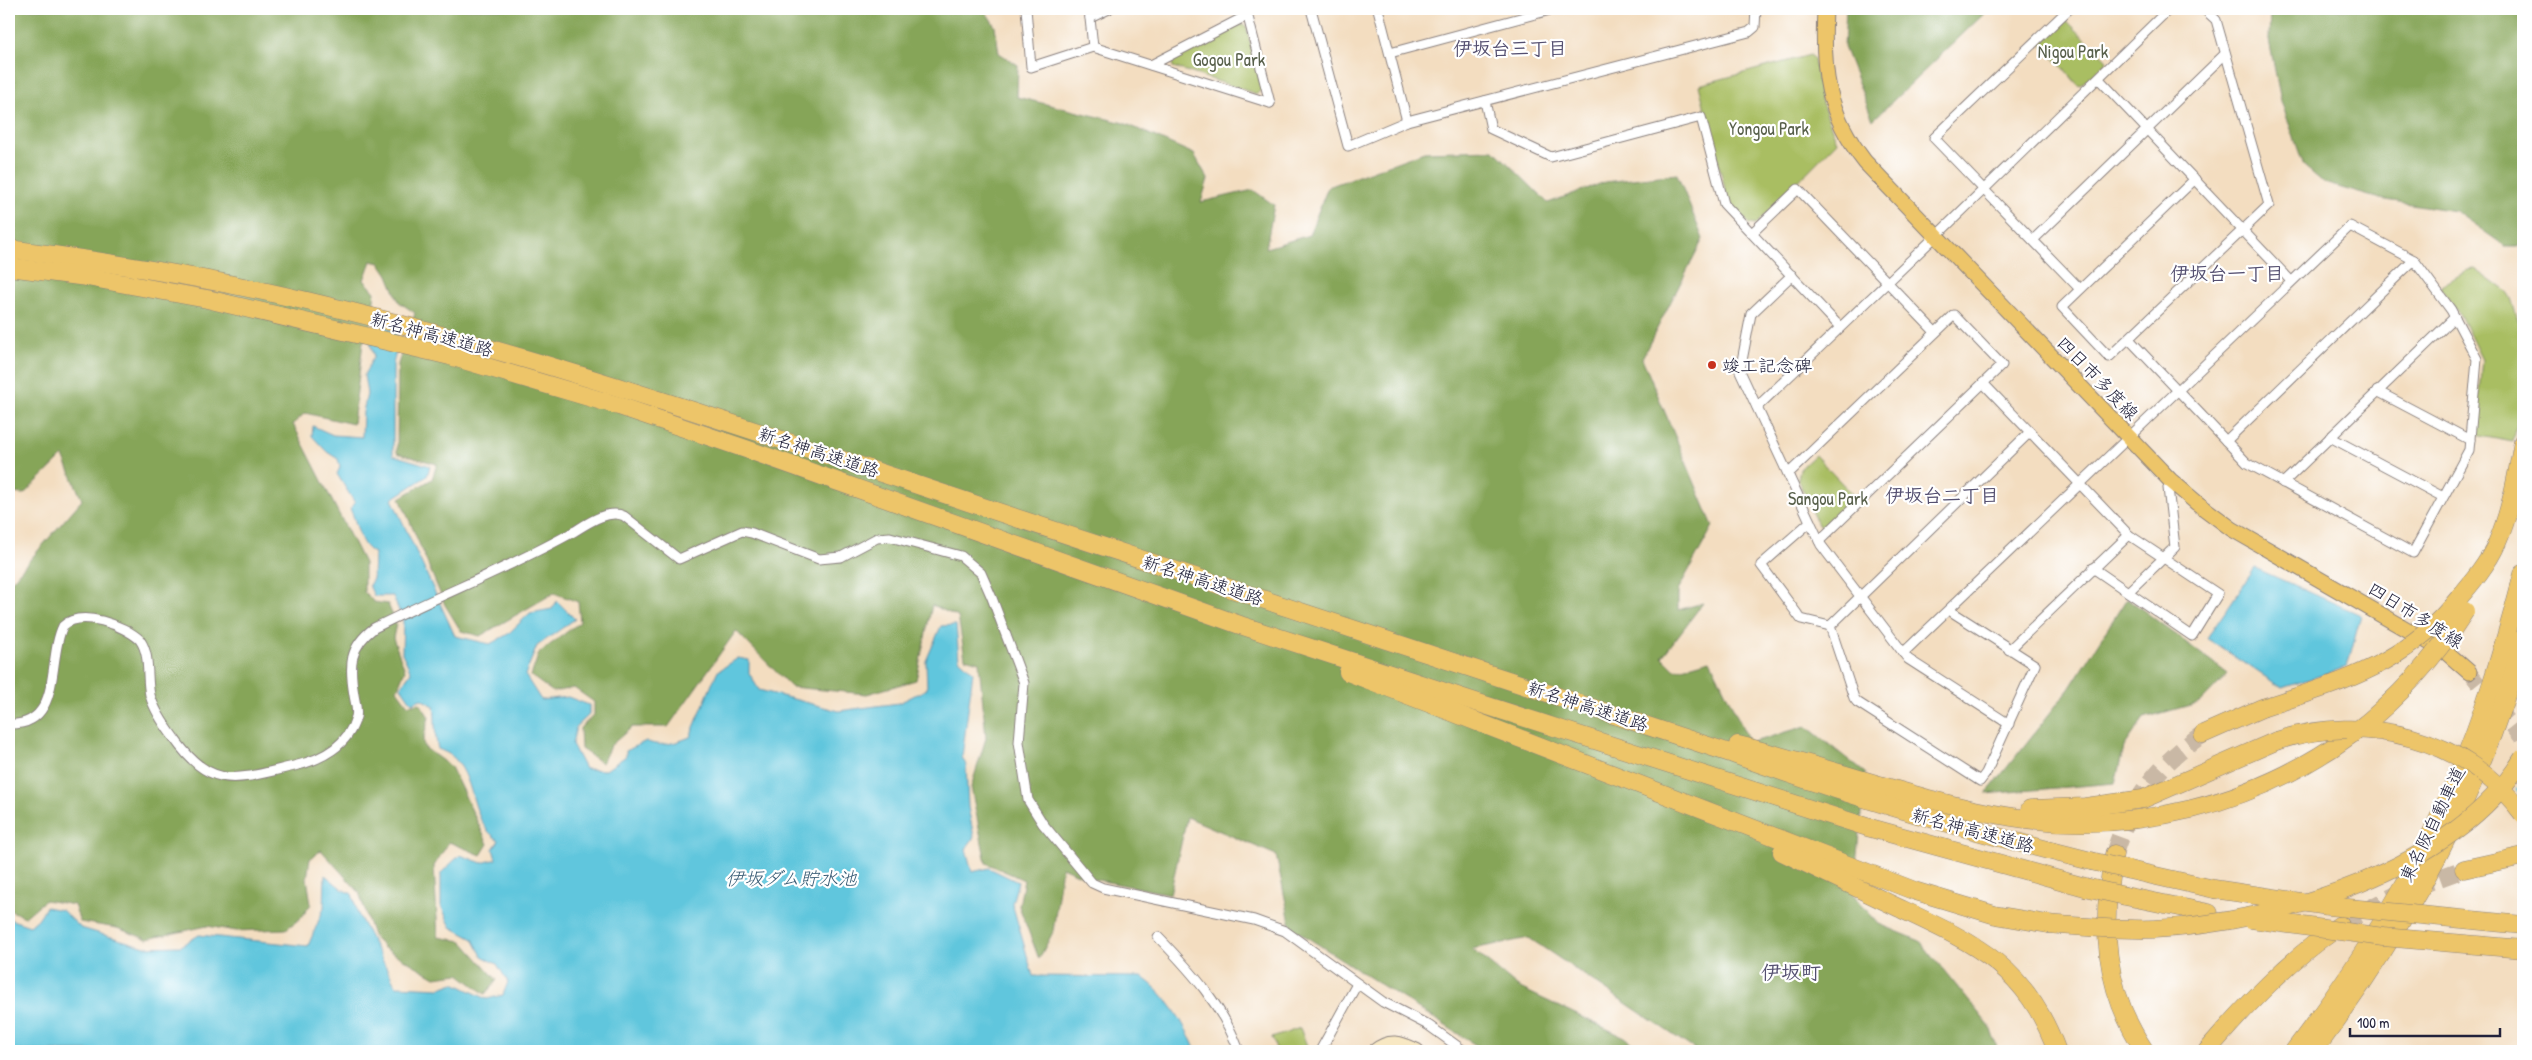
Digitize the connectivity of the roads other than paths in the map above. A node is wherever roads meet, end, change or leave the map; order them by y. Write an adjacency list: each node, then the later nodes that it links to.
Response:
1 (1026, 9): 13 (street)
2 (1109, 9): 12 (street)
3 (1311, 9): 19 (street)
4 (1378, 9): 14 (street)
5 (1554, 9): 14 (street)
6 (1756, 9): 18 (street)
7 (1825, 9): 25 (main road, 四日市多度線)
8 (2069, 9): 22 (street)
9 (2169, 9): 17 (street)
10 (2204, 9): 15 (street)
11 (1247, 12): 16 (street); 16 (street)
12 (1090, 13): 13 (street)
13 (1093, 47): 16 (street)
14 (1390, 52): 19 (street)
15 (2225, 54): 20 (street); 23 (street)
16 (1151, 65)
17 (2099, 79): 20 (street); 22 (street)
18 (1485, 101): 19 (street); 24 (street)
19 (1407, 121)
20 (2147, 129): 21 (street); 26 (street)
21 (2195, 179): 23 (street); 33 (street)
22 (1984, 189): 25 (street); 26 (street)
23 (2242, 229): 31 (street); 37 (street)
24 (1752, 233): 30 (street); 32 (street)
25 (1936, 236): 32 (street); 44 (main road, 四日市多度線)
26 (2033, 240): 33 (street)
27 (9, 249): 38 (highway, 新名神高速道路)
28 (2414, 260): 31 (street); 34 (street); 47 (street)
29 (9, 267): 38 (highway, 新名神高速道路)
30 (1792, 275): 35 (street); 42 (street)
31 (2291, 281): 40 (street)
32 (1887, 283): 35 (street); 36 (street)
33 (2080, 289): 37 (street)
34 (2455, 317): 41 (street); 46 (street)
35 (1840, 327): 42 (street)
36 (1935, 332): 39 (street); 49 (street)
37 (2128, 339): 40 (street)
38 (453, 348): 64 (highway, 新名神高速道路); 72 (highway, 新名神高速道路)
39 (1984, 383): 43 (street); 56 (street)
40 (2177, 390): 44 (street); 47 (street)
41 (2377, 391): 45 (street); 46 (street)
42 (1757, 406): 49 (street)
43 (2030, 432): 52 (street); 61 (street)
44 (2129, 436): 50 (main road, 四日市多度線); 52 (street)
45 (2330, 437): 51 (street); 53 (street)
46 (2470, 440): 53 (street)
47 (2226, 441): 51 (street)
48 (2523, 441): 62 (highway)
49 (1788, 474): 54 (street)
50 (2170, 480): 57 (street); 69 (main road, 四日市多度線)
51 (2282, 483): 53 (street)
52 (2080, 484): 55 (street); 63 (street)
53 (2443, 497)
54 (1810, 522): 56 (street); 65 (street)
55 (2128, 535): 57 (street); 58 (street)
56 (1819, 540): 61 (street)
57 (2164, 558): 60 (street); 60 (street)
58 (2093, 568): 60 (street); 67 (street)
59 (2523, 574): 94 (highway, 東名阪自動車道)
60 (2128, 592)
61 (1860, 596): 65 (street); 68 (street)
62 (2459, 609): 73 (highway, bridge); 76 (highway, bridge)
63 (1949, 610): 67 (street); 68 (street)
64 (1240, 625): 75 (highway); 84 (highway, 新名神高速道路, bridge)
65 (1830, 626): 71 (street)
66 (2523, 638): 95 (highway, 東名阪自動車道)
67 (2010, 650): 71 (street)
68 (1903, 654): 71 (street)
69 (2469, 672)
70 (9, 724): 85 (street)
71 (2009, 724)
72 (1651, 727): 76 (highway); 82 (highway, 新名神高速道路, bridge)
73 (2203, 734)
74 (2523, 758): 75 (highway, bridge)
75 (1622, 779): 91 (highway)
76 (1958, 805): 77 (highway, bridge)
77 (2523, 814)
78 (2114, 854): 92 (highway)
79 (2523, 856): 80 (highway)
80 (2464, 869)
81 (2342, 923): 93 (highway)
82 (2523, 924)
83 (1158, 937): 86 (street)
84 (2523, 950)
85 (1357, 984): 87 (street); 90 (street)
86 (1239, 1051)
87 (1320, 1051)
88 (1375, 1051): 89 (street)
89 (1417, 1051)
90 (1464, 1051)
91 (2057, 1051)
92 (2145, 1051)
93 (2207, 1051)
94 (2294, 1051)
95 (2314, 1051)

